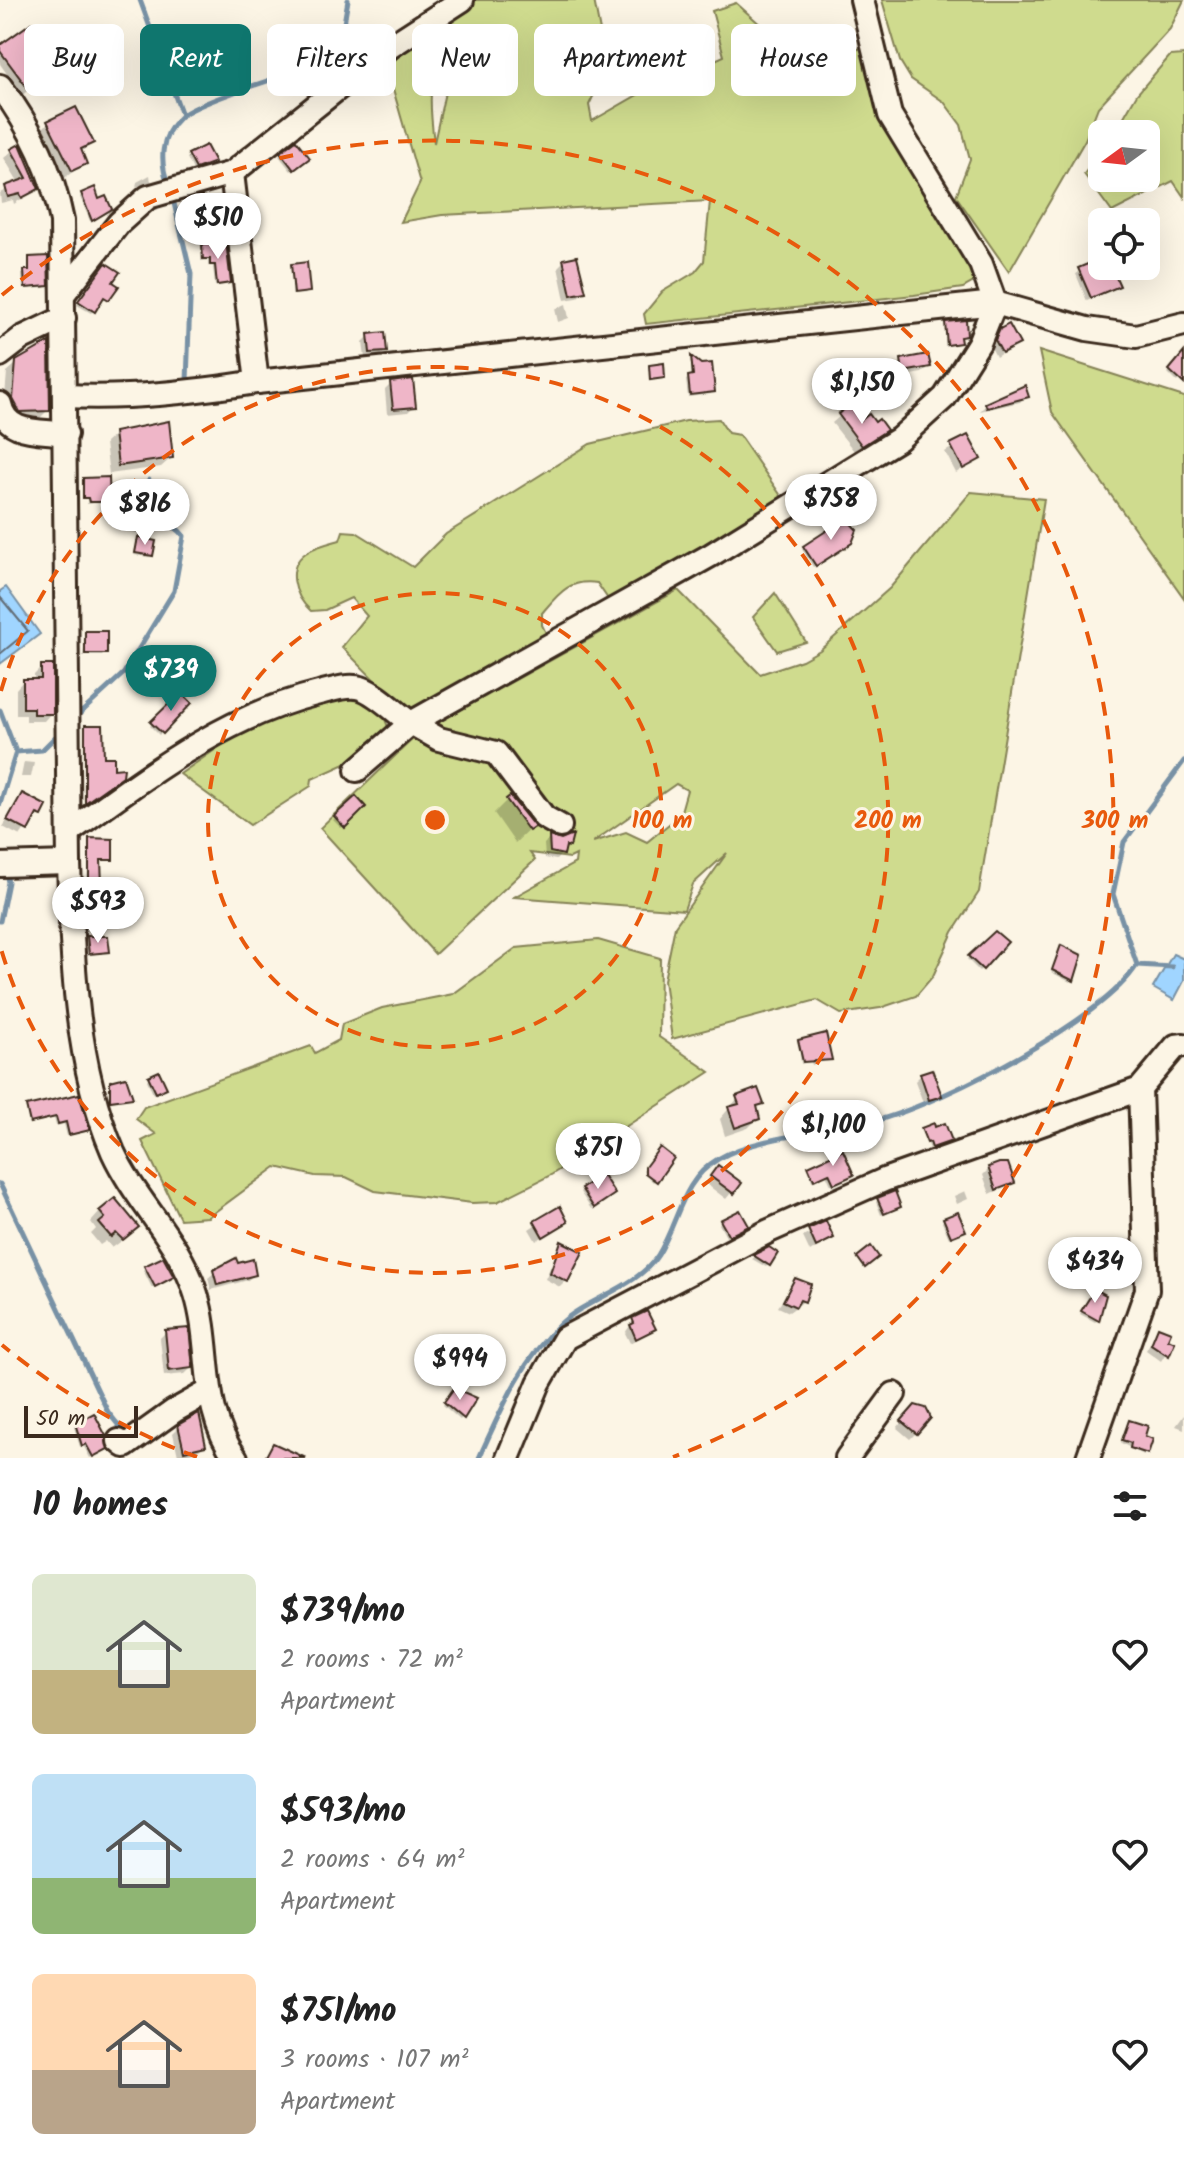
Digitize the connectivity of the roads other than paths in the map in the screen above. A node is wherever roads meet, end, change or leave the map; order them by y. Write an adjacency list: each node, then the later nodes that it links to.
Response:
1 (462, 0): 4 (street)
2 (862, 0): 6 (street)
3 (0, 86): 5 (street)
4 (232, 173): 5 (street); 10 (street)
5 (65, 292): 7 (street)
6 (995, 303): 8 (street); 10 (street); 14 (street)
7 (64, 318): 9 (street); 11 (street)
8 (1184, 324)
9 (0, 355)
10 (257, 382): 11 (street)
11 (65, 396): 13 (street)
12 (0, 404): 13 (street)
13 (66, 434): 17 (street)
14 (411, 723): 15 (street); 16 (street); 17 (street)
15 (357, 770)
16 (560, 826)
17 (69, 832): 18 (street)
18 (69, 863): 19 (street); 22 (street)
19 (0, 865)
20 (1181, 1043): 21 (street)
21 (1140, 1089): 26 (street); 28 (street)
22 (208, 1392): 24 (street); 25 (street)
23 (894, 1394): 27 (street)
24 (119, 1441)
25 (236, 1458)
26 (508, 1458)
27 (847, 1458)
28 (1088, 1458)

